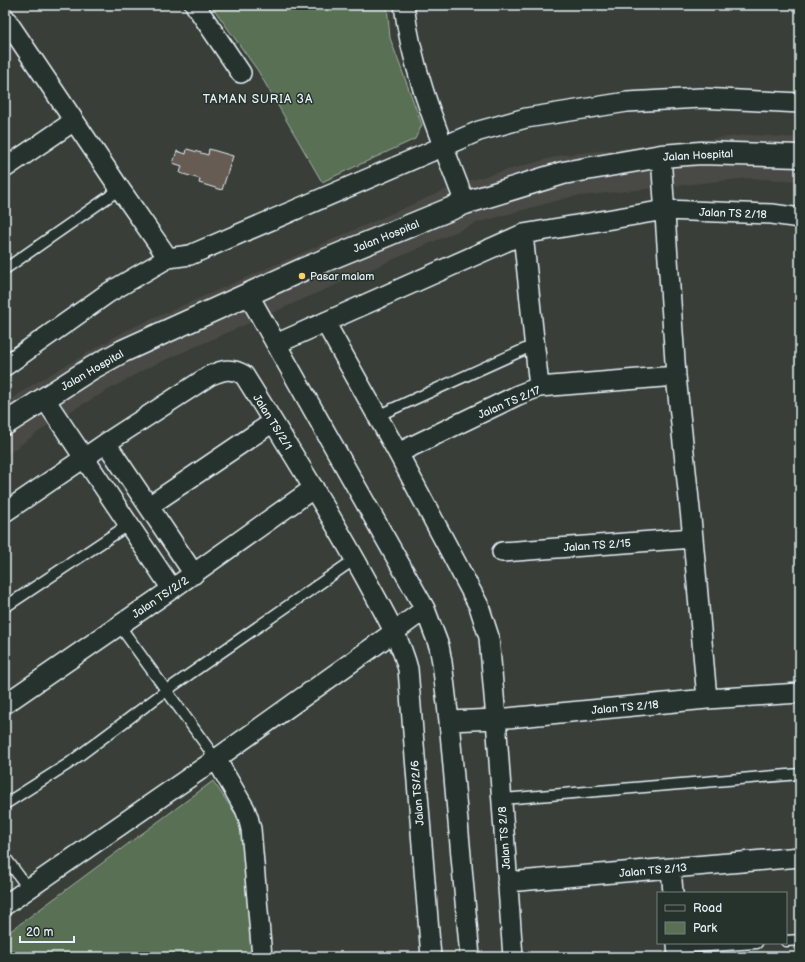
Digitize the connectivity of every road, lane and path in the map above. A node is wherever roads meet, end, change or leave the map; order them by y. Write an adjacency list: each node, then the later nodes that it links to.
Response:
1 (195, 5): 4 (street)
2 (404, 5): 7 (street)
3 (5, 18): 6 (street)
4 (241, 73)
5 (800, 103): 7 (street)
6 (74, 120): 10 (street); 11 (street)
7 (443, 146): 12 (street); 16 (street)
8 (661, 156): 9 (street, Jalan Hospital); 12 (street, Jalan Hospital); 13 (street)
9 (800, 156)
10 (5, 168)
11 (120, 189): 16 (street); 17 (lane)
12 (465, 203): 18 (street, Jalan Hospital)
13 (665, 210): 14 (street, Jalan TS 2/18); 15 (street, Jalan TS 2/18); 23 (street)
14 (800, 218)
15 (524, 234): 19 (street, Jalan TS 2/18); 21 (street)
16 (168, 258): 22 (street)
17 (5, 269)
18 (248, 294): 20 (street); 25 (street, Jalan Hospital)
19 (325, 322): 20 (street, Jalan TS 2/18); 26 (street, Jalan TS 2/8)
20 (276, 344): 42 (street)
21 (534, 345): 24 (street); 26 (lane)
22 (5, 366)
23 (676, 376): 24 (street, Jalan TS 2/17); 36 (street)
24 (539, 387): 30 (street, Jalan TS 2/17)
25 (44, 398): 28 (street, Jalan Hospital); 31 (street)
26 (377, 416): 30 (street, Jalan TS 2/8)
27 (273, 422): 29 (street, Jalan TS/2/1); 32 (street, Jalan TS/2/1); 33 (street)
28 (5, 424)
29 (106, 442): 31 (street, Jalan TS/2/1); 33 (street)
30 (398, 453): 49 (street, Jalan TS 2/8)
31 (83, 458): 34 (street); 35 (street)
32 (314, 488): 38 (street, Jalan TS/2/1); 39 (street, Jalan TS/2/2)
33 (149, 506): 39 (street)
34 (5, 512)
35 (128, 525): 40 (street); 41 (lane)
36 (693, 538): 37 (street, Jalan TS 2/15); 47 (street)
37 (502, 552)
38 (355, 559): 44 (street, Jalan TS/2/1); 45 (lane)
39 (194, 574): 40 (street, Jalan TS/2/2)
40 (172, 589): 43 (street, Jalan TS/2/2)
41 (5, 607)
42 (425, 609): 44 (street); 50 (street)
43 (120, 625): 45 (lane); 48 (street, Jalan TS/2/2)
44 (394, 632): 51 (street); 67 (street, Jalan TS/2/6)
45 (167, 690): 51 (lane); 54 (lane)
46 (800, 692): 47 (street, Jalan TS 2/18)
47 (707, 699): 49 (street, Jalan TS 2/18)
48 (5, 704)
49 (496, 719): 50 (street, Jalan TS 2/18); 53 (street, Jalan TS 2/8)
50 (449, 721): 68 (street)
51 (216, 759): 59 (street); 66 (street)
52 (800, 774): 53 (lane)
53 (502, 799): 58 (street, Jalan TS 2/8)
54 (5, 804)
55 (5, 857): 59 (lane)
56 (800, 857): 57 (street, Jalan TS 2/13)
57 (671, 868): 58 (street, Jalan TS 2/13); 60 (street)
58 (507, 882): 69 (street, Jalan TS 2/8)
59 (28, 888): 61 (street)
60 (673, 892)
61 (5, 905)
62 (800, 940): 63 (lane)
63 (787, 941)
64 (744, 944): 65 (lane)
65 (677, 949)
66 (262, 957)
67 (431, 957)
68 (470, 957)
69 (513, 957)

